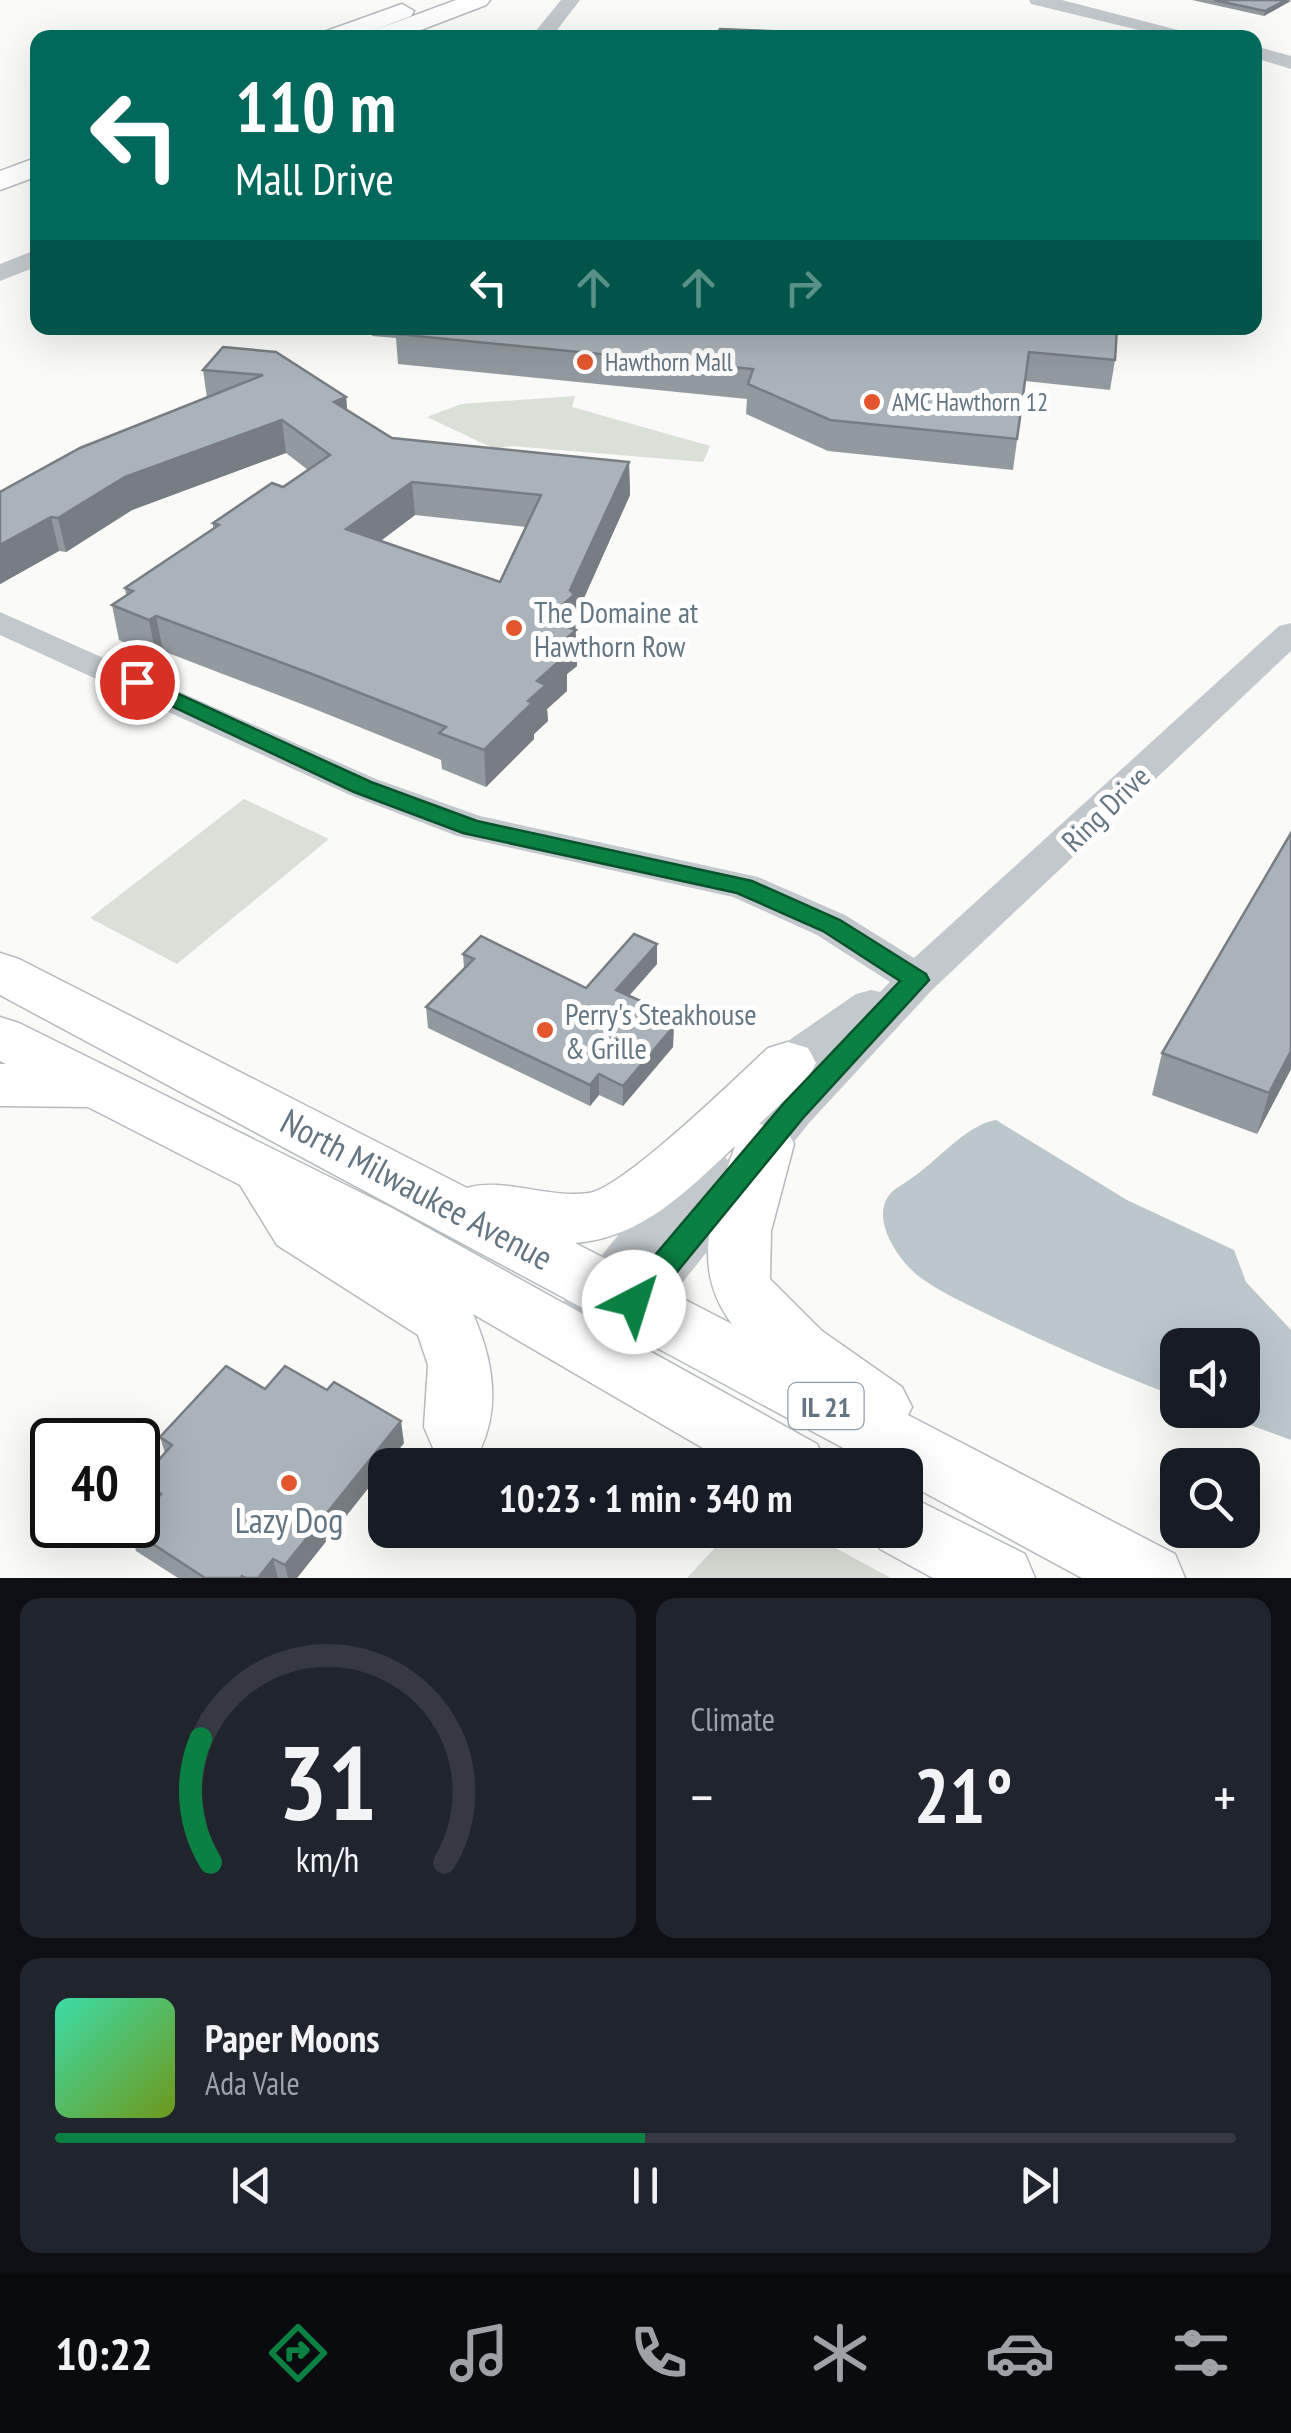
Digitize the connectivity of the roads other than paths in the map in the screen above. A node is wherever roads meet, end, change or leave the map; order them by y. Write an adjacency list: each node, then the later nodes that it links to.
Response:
1 (432, 0): 5 (main road)
2 (478, 0): 6 (main road)
3 (571, 0): 7 (street)
4 (1038, 0): 8 (street)
5 (351, 30)
6 (397, 30)
7 (547, 30)
8 (1166, 30)
9 (30, 150): 10 (main road)
10 (0, 161)
11 (30, 169): 12 (main road)
12 (0, 181)
13 (30, 259): 14 (street)
14 (0, 272)
15 (0, 622): 20 (street)
16 (1291, 633): 18 (street, Ring Drive)
17 (1291, 669): 18 (street)
18 (1223, 699): 20 (street, Ring Drive)
19 (0, 972): 25 (main road, North Milwaukee Avenue / IL 21)
20 (917, 980): 22 (street, Ring Drive); 26 (street, Ring Drive)
21 (0, 1037): 24 (main road, North Milwaukee Avenue / IL 21)
22 (788, 1063): 25 (main road); 28 (street, Ring Drive)
23 (0, 1085): 24 (main road)
24 (93, 1087): 27 (main road, North Milwaukee Avenue / IL 21)
25 (326, 1141): 28 (main road, North Milwaukee Avenue / IL 21)
26 (765, 1144): 28 (street, Ring Drive); 32 (main road)
27 (260, 1167): 29 (main road, North Milwaukee Avenue / IL 21); 30 (main road)
28 (619, 1294): 29 (street, Ring Drive); 32 (main road, North Milwaukee Avenue / IL 21)
29 (580, 1346): 31 (main road, North Milwaukee Avenue / IL 21)
30 (457, 1427)
31 (763, 1448)
32 (1020, 1509): 35 (main road, North Milwaukee Avenue / IL 21)
33 (923, 1536): 34 (main road)
34 (1000, 1578)
35 (1150, 1578)

